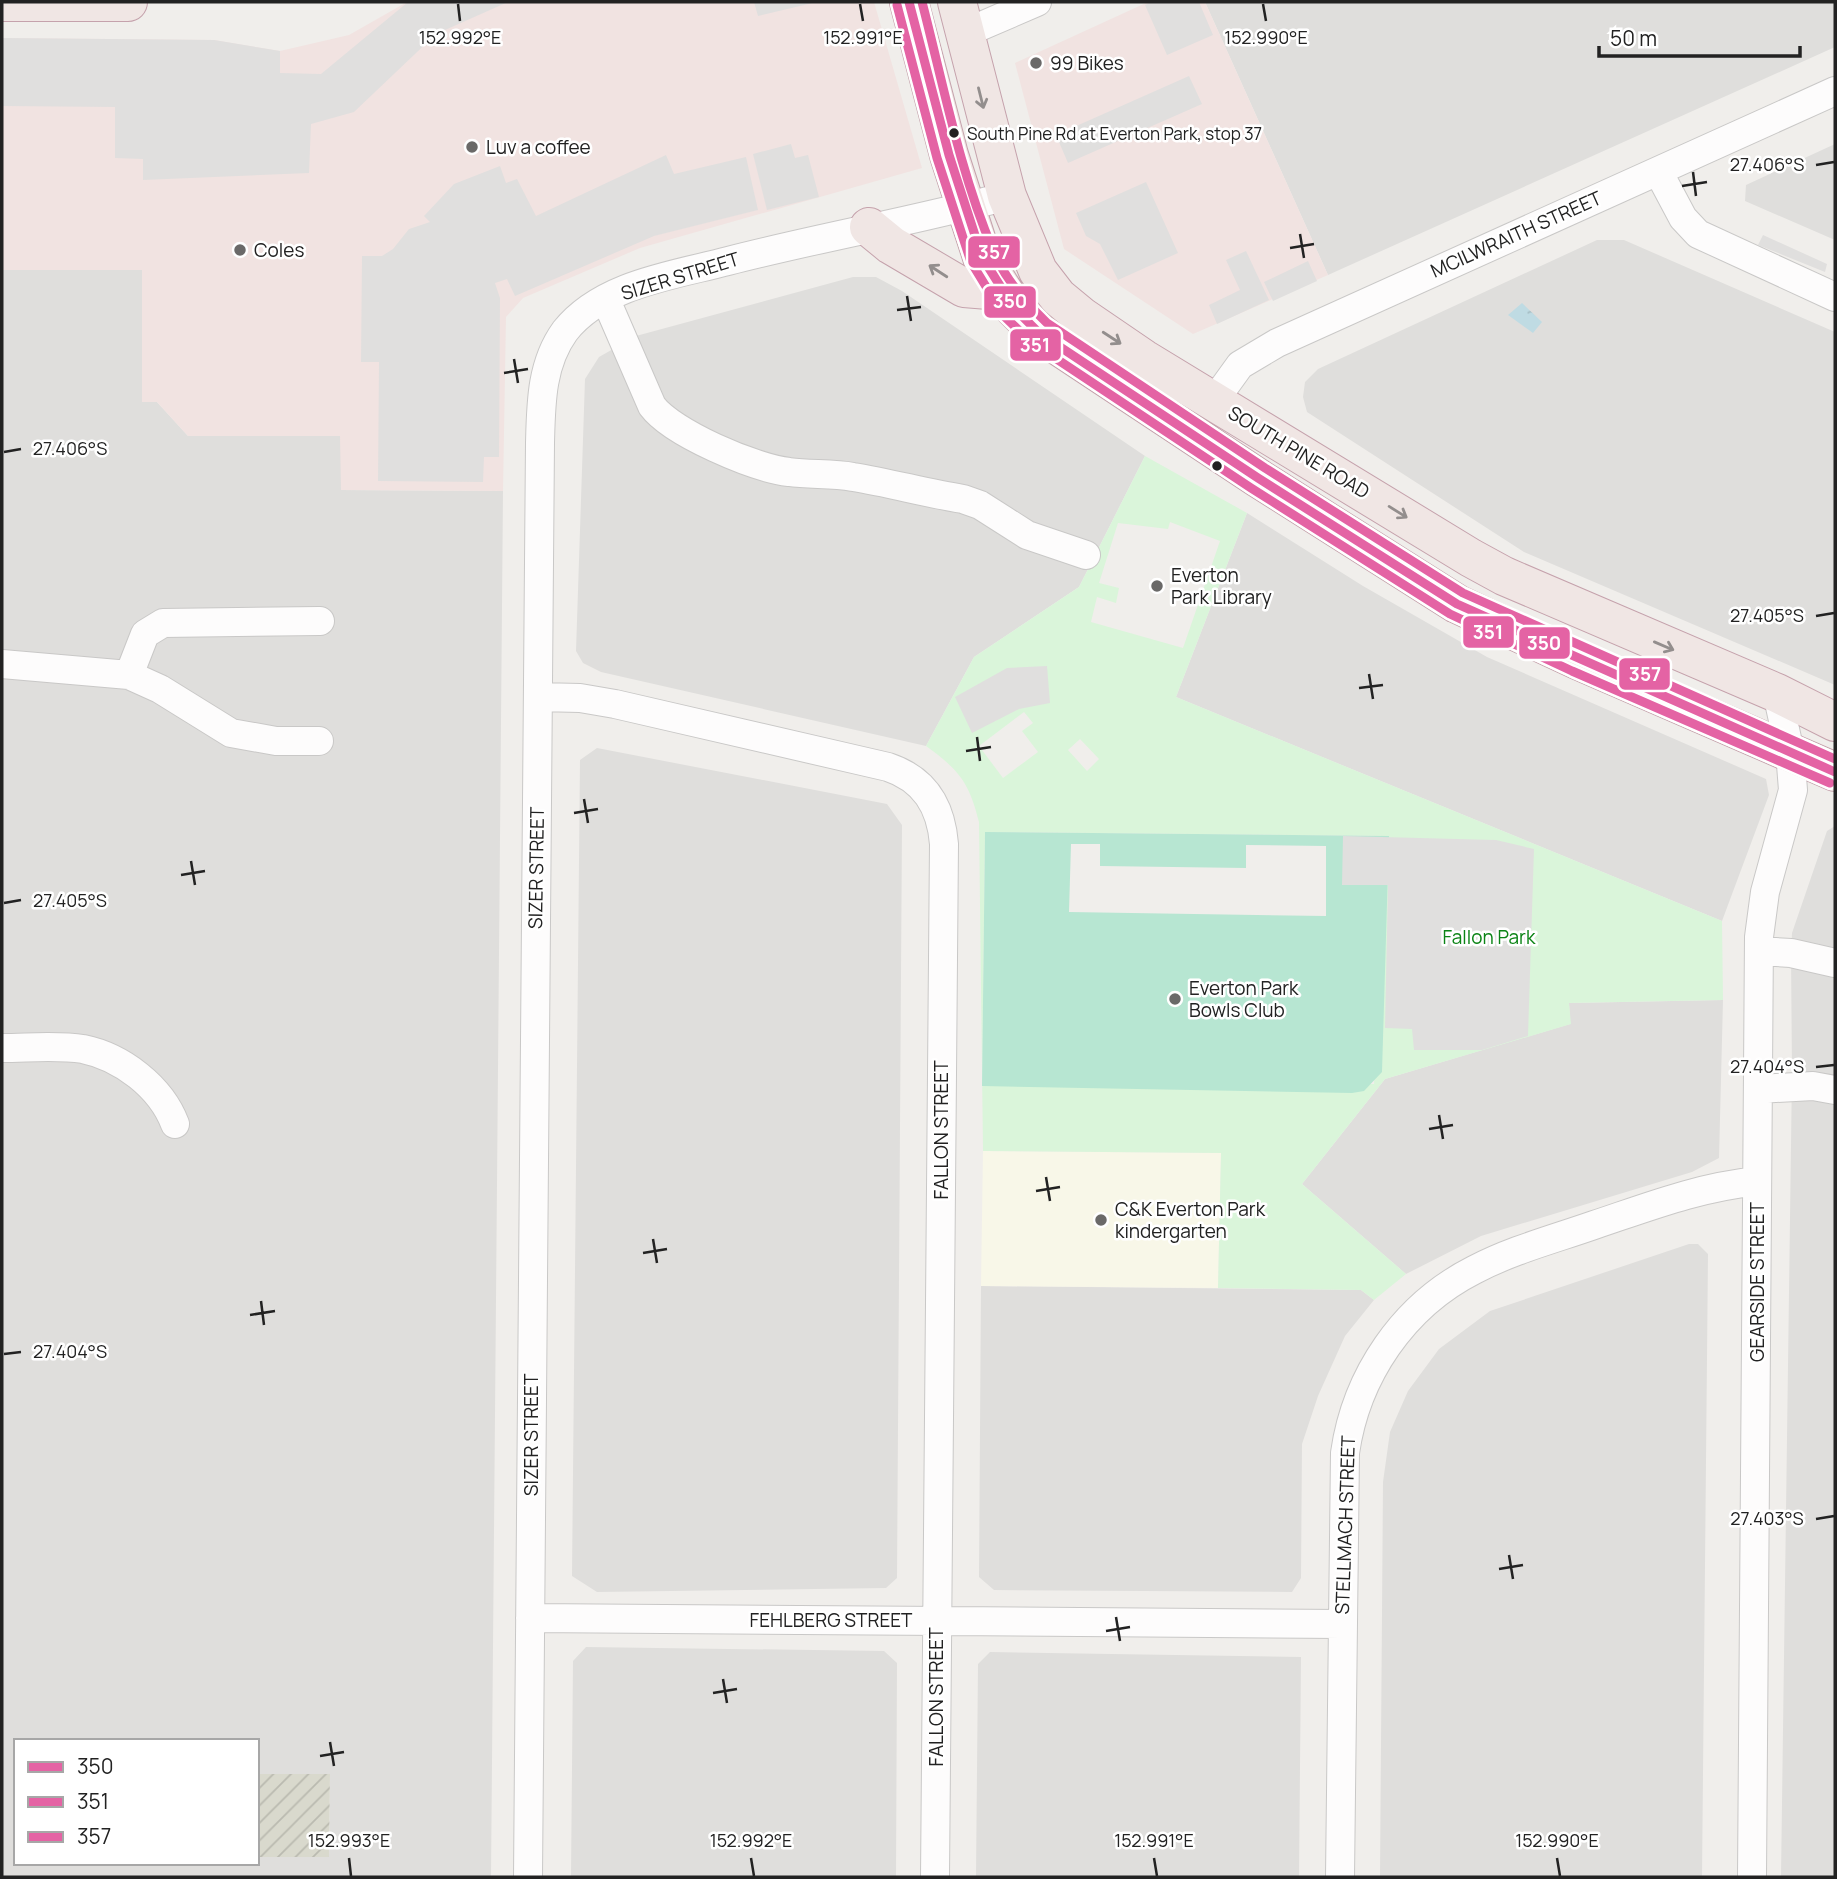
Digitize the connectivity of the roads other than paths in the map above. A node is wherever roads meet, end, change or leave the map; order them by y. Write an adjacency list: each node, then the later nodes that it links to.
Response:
1 (3, 2): 2 (highway)
2 (128, 2)
3 (909, 2): 9 (highway)
4 (1037, 2): 5 (street)
5 (961, 18): 8 (highway, SOUTH PINE ROAD, one-way to 8)
6 (1835, 91): 7 (street, MCILWRAITH STREET)
7 (1658, 171): 12 (street); 14 (street, MCILWRAITH STREET)
8 (1007, 195): 9 (street, SIZER STREET); 14 (highway, SOUTH PINE ROAD, one-way to 14)
9 (965, 207): 10 (street, SIZER STREET); 11 (highway)
10 (869, 227): 11 (highway, one-way to 10); 13 (street, SIZER STREET)
11 (1001, 291): 23 (highway)
12 (1835, 297)
13 (606, 300): 15 (street); 20 (street, SIZER STREET)
14 (1214, 401): 19 (highway, SOUTH PINE ROAD, one-way to 19)
15 (1086, 555)
16 (320, 621): 18 (street)
17 (2, 664): 18 (street)
18 (129, 675): 22 (street)
19 (1777, 693): 21 (highway, SOUTH PINE ROAD); 23 (street, GEARSIDE STREET)
20 (538, 697): 32 (street, SIZER STREET); 33 (street, FALLON STREET)
21 (1835, 722)
22 (319, 741)
23 (1790, 752): 24 (highway); 25 (street, GEARSIDE STREET)
24 (1835, 772)
25 (1759, 951): 26 (street); 28 (street, GEARSIDE STREET)
26 (1835, 963)
27 (2, 1048): 30 (street)
28 (1759, 1089): 29 (street); 31 (street, GEARSIDE STREET)
29 (1835, 1090)
30 (174, 1124)
31 (1757, 1181): 34 (street, STELLMACH STREET); 38 (street, GEARSIDE STREET)
32 (530, 1618): 33 (street, FEHLBERG STREET); 35 (street, SIZER STREET)
33 (937, 1621): 34 (street, FEHLBERG STREET); 36 (street, FALLON STREET)
34 (1342, 1624): 37 (street, STELLMACH STREET)
35 (528, 1877)
36 (935, 1877)
37 (1340, 1877)
38 (1752, 1877)

